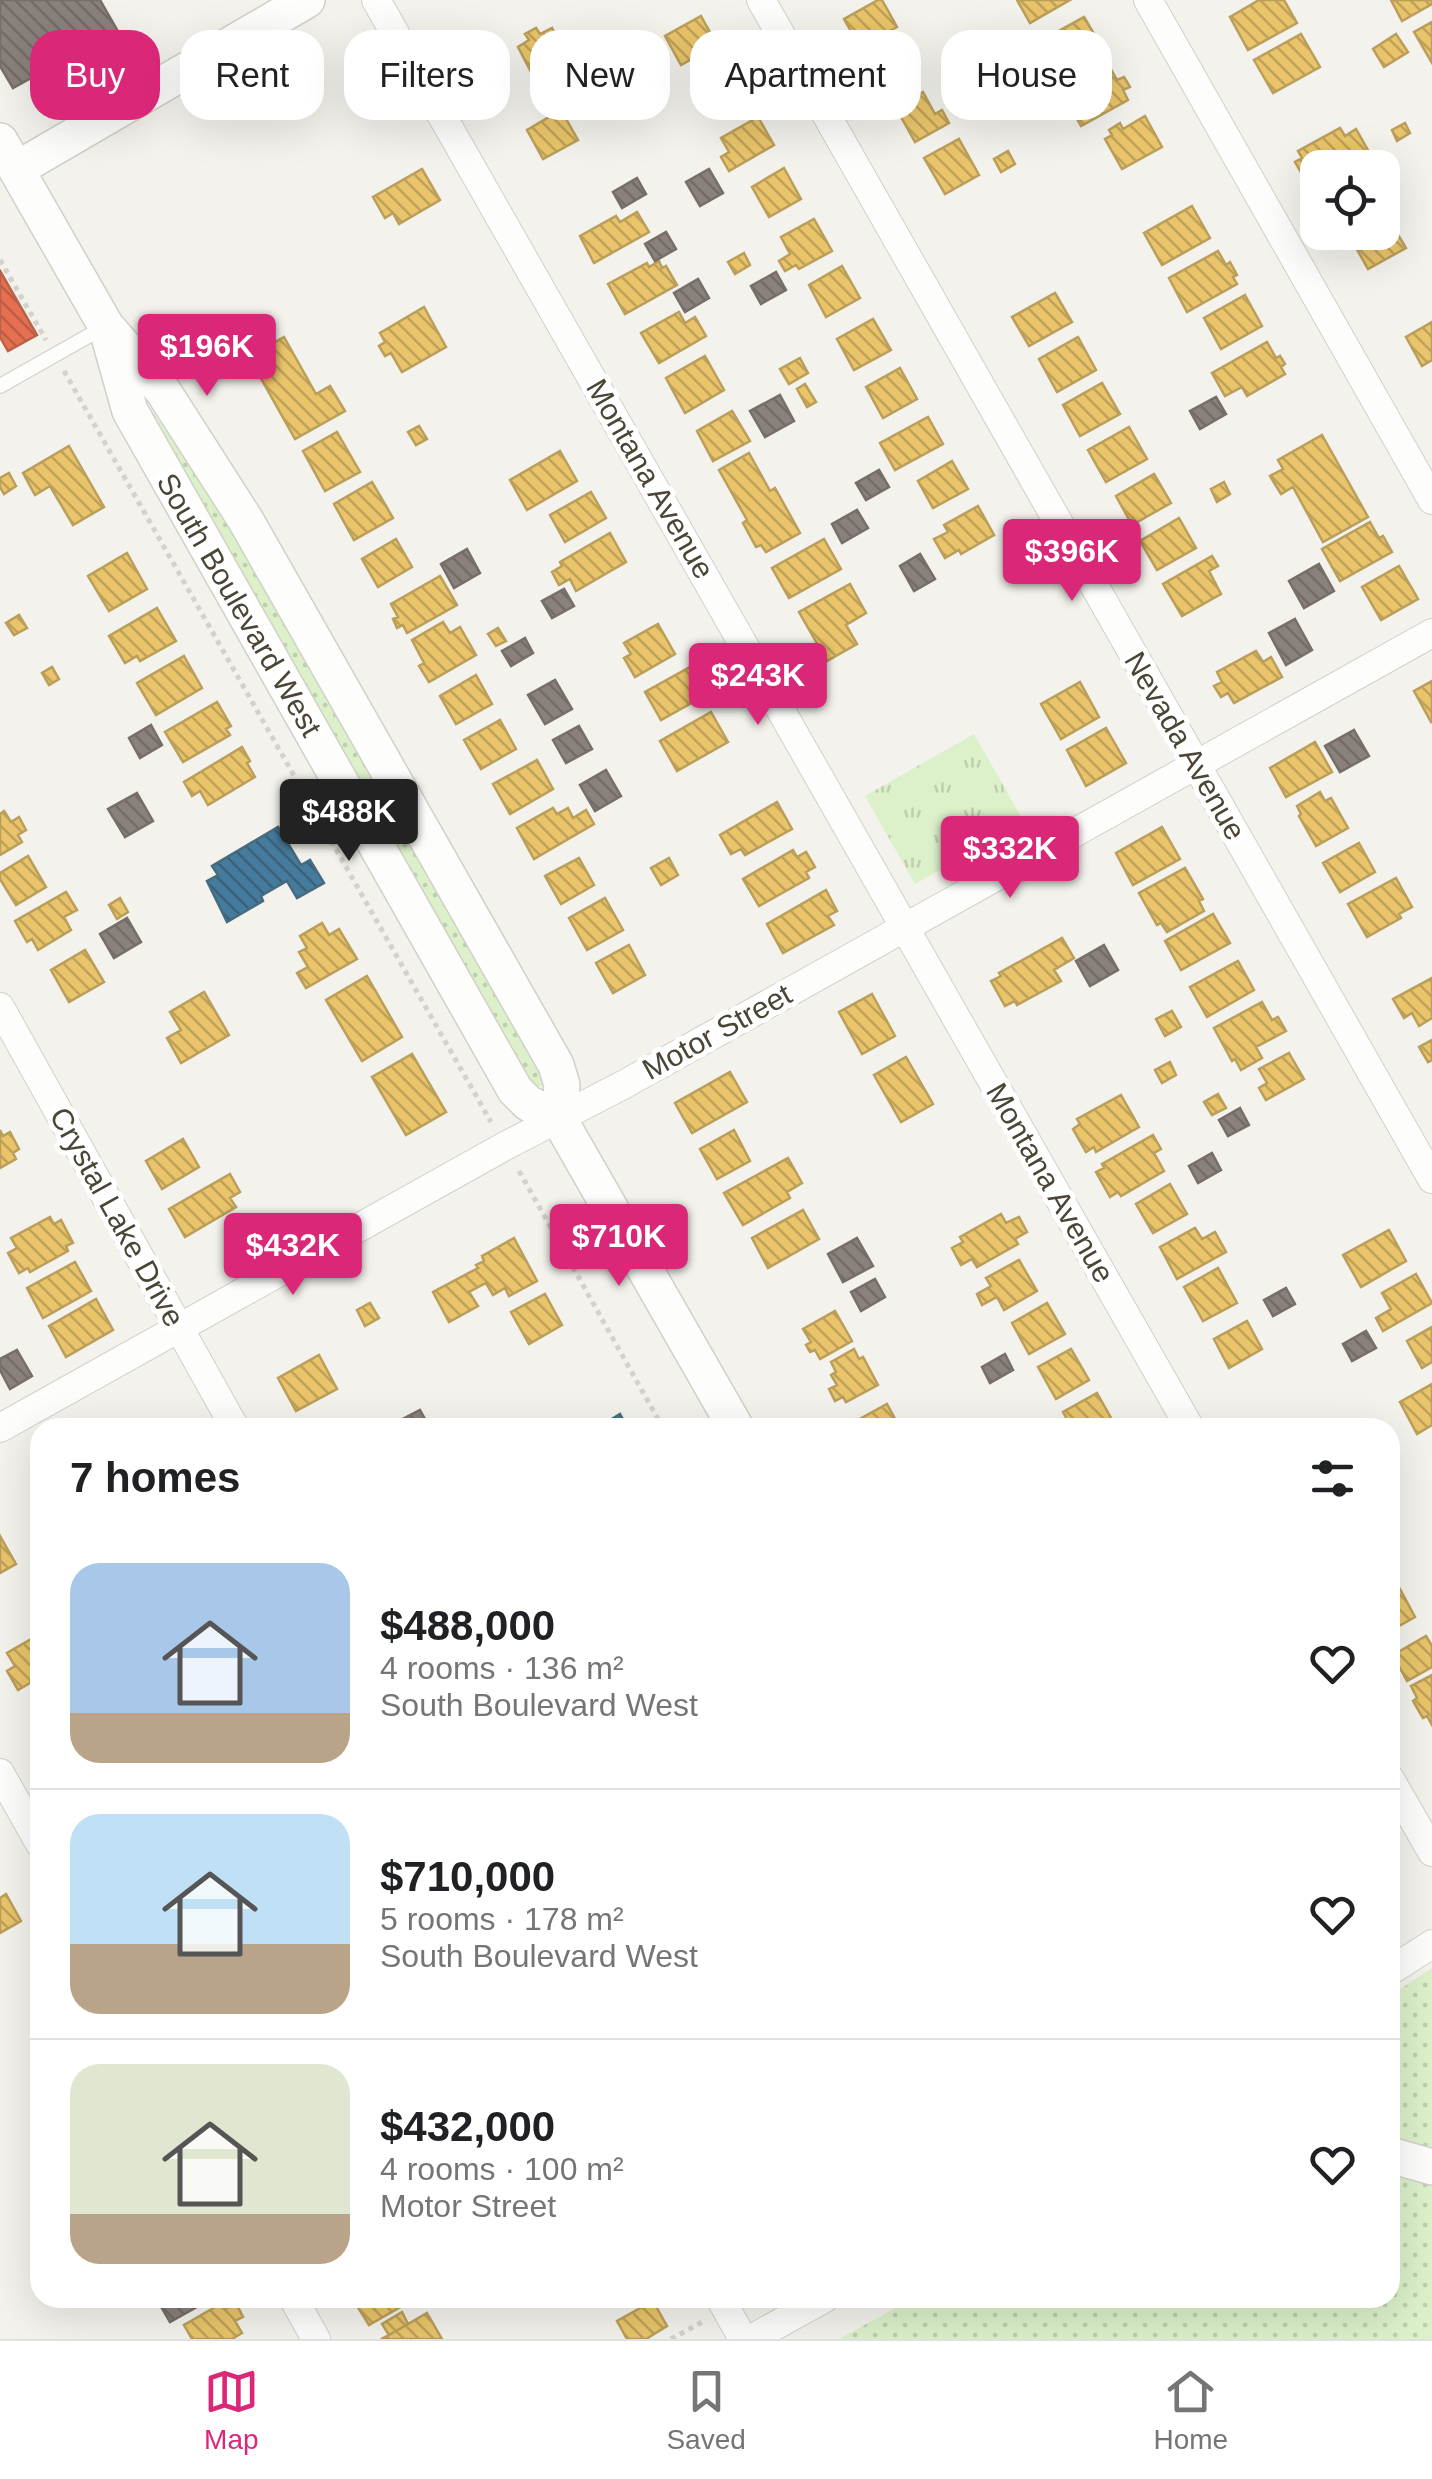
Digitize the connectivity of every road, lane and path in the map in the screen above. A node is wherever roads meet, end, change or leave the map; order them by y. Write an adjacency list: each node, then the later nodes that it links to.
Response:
1 (307, 0): 5 (street)
2 (376, 0): 13 (street, Montana Avenue)
3 (761, 0): 12 (street, Nevada Avenue)
4 (1148, 0): 10 (street)
5 (5, 163): 7 (street, South Boulevard West)
6 (0, 260): 8 (path)
7 (106, 326): 8 (lane); 15 (street, South Boulevard West); 15 (street, South Boulevard West)
8 (54, 354): 9 (lane); 16 (path)
9 (0, 386)
10 (1432, 500)
11 (1432, 633): 12 (street, Motor Street)
12 (1196, 765): 13 (street, Motor Street); 18 (street, Nevada Avenue)
13 (904, 927): 15 (street, Motor Street); 23 (street, Montana Avenue)
14 (0, 1007): 19 (street, Crystal Lake Drive)
15 (559, 1119): 19 (street, Motor Street); 22 (street, South Boulevard West)
16 (498, 1134)
17 (517, 1167): 21 (path)
18 (1432, 1180)
19 (179, 1328): 20 (street, Crystal Lake Drive); 24 (street, Motor Street)
20 (228, 1418)
21 (657, 1418)
22 (730, 1418)
23 (1184, 1418)
24 (0, 1428)
25 (0, 1773): 27 (street)
26 (1400, 1796): 28 (street)
27 (30, 1826)
28 (1432, 1852)
29 (1432, 1944): 30 (street)
30 (1400, 1964)
31 (1400, 2158): 32 (street)
32 (1432, 2167)
33 (298, 2308): 36 (street)
34 (715, 2308): 37 (path); 38 (street)
35 (807, 2308): 38 (street)
36 (316, 2339)
37 (672, 2339)
38 (747, 2339)

